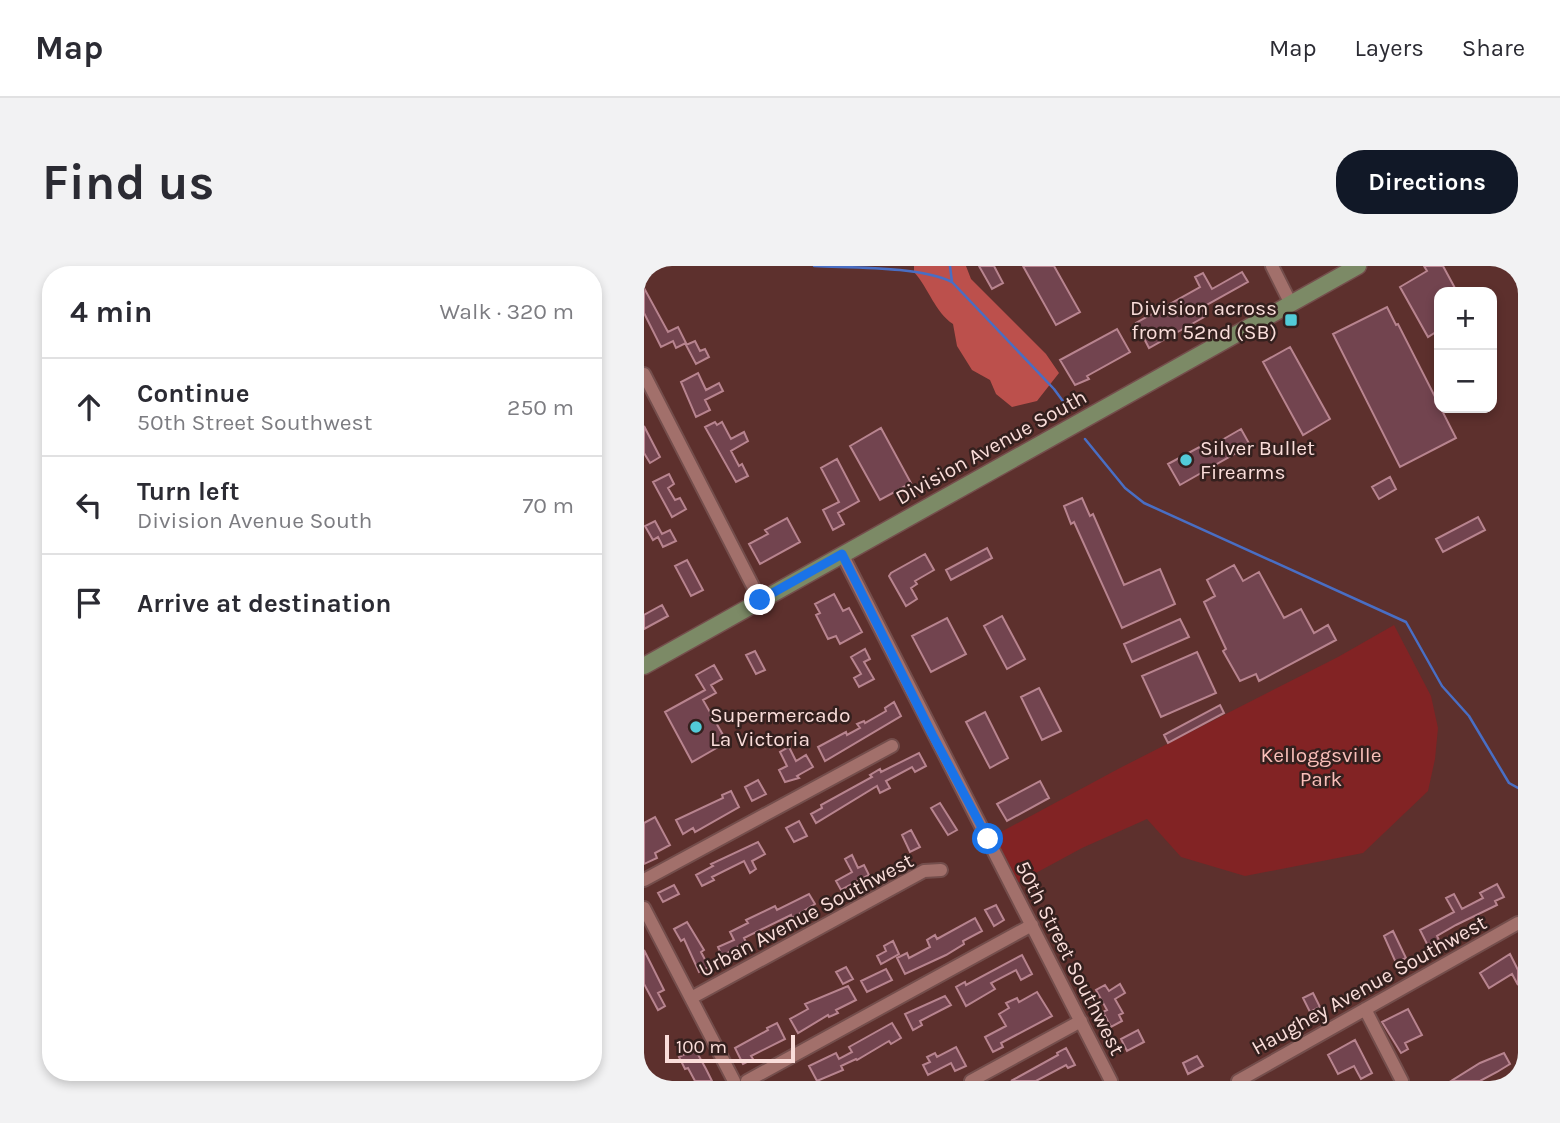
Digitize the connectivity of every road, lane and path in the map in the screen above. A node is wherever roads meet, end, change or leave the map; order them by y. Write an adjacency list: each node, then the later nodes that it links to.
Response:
1 (1272, 266): 3 (street)
2 (1358, 266): 3 (main road, Division Avenue South)
3 (1291, 304): 5 (main road, Division Avenue South)
4 (644, 374): 6 (street)
5 (842, 554): 6 (main road, Division Avenue South); 13 (street, 50th Street Southwest)
6 (760, 600): 7 (main road, Division Avenue South)
7 (644, 666)
8 (892, 746): 10 (street)
9 (941, 870): 14 (street, Urban Avenue Southwest)
10 (644, 880)
11 (644, 908): 14 (street)
12 (1518, 923): 15 (street, Haughey Avenue Southwest)
13 (1032, 925): 16 (street, 50th Street Southwest); 18 (street)
14 (691, 998): 17 (street)
15 (1365, 1009): 21 (street, Haughey Avenue Southwest); 22 (street)
16 (1080, 1021): 19 (street); 20 (street, 50th Street Southwest)
17 (734, 1081)
18 (747, 1081)
19 (971, 1081)
20 (1111, 1081)
21 (1238, 1081)
22 (1402, 1081)

